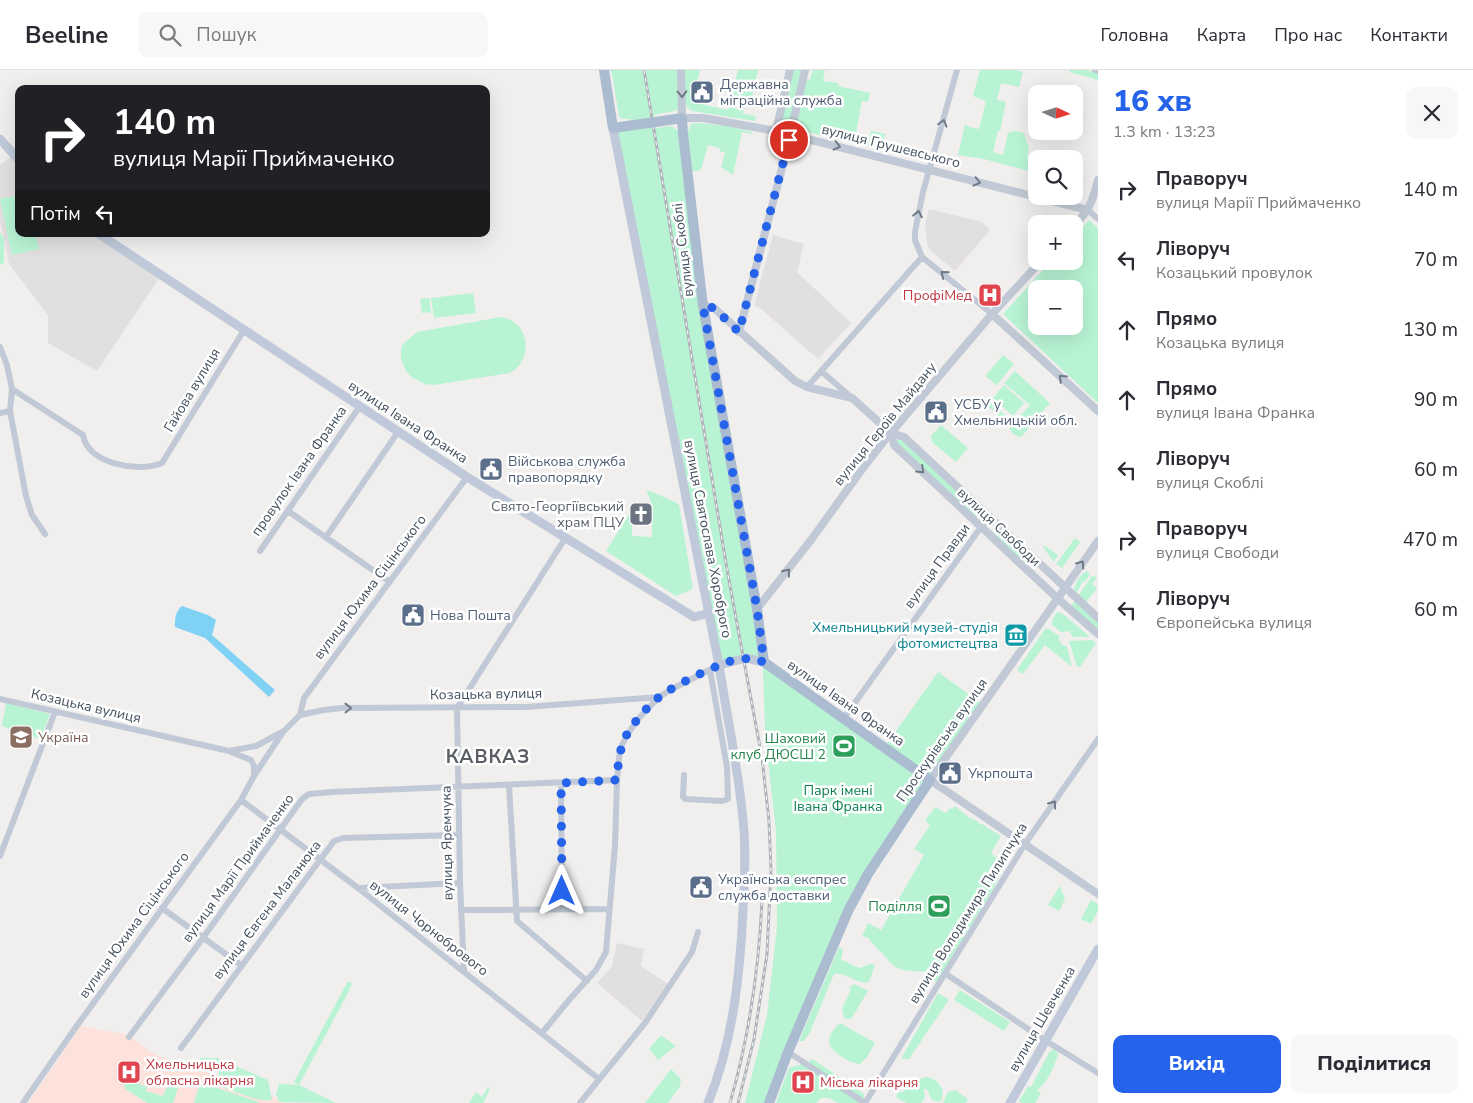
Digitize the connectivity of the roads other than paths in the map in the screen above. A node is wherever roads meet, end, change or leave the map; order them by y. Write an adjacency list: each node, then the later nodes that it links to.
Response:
1 (604, 70): 7 (main road, вулиця Святослава Хороброго)
2 (681, 70): 6 (street, вулиця Скоблі, one-way to 6)
3 (790, 70): 8 (street)
4 (805, 70): 9 (street)
5 (958, 70): 12 (street, one-way to 5)
6 (682, 118): 7 (main road, вулиця Грушевського, bridge); 8 (street, вулиця Грушевського); 20 (main road, вулиця Скоблі)
7 (613, 128): 48 (main road, вулиця Святослава Хороброго)
8 (776, 131): 9 (street, вулиця Грушевського)
9 (790, 134): 12 (street, вулиця Грушевського, one-way to 12); 23 (street)
10 (0, 138): 11 (main road)
11 (15, 155)
12 (929, 170): 14 (street, вулиця Грушевського, one-way to 14); 18 (street, one-way to 12)
13 (1098, 180): 14 (street)
14 (1088, 210): 15 (street); 16 (street, вулиця Грушевського)
15 (1083, 216)
16 (1098, 219)
17 (104, 237): 22 (main road, вулиця Івана Франка)
18 (922, 257): 21 (street, one-way to 18); 25 (street)
19 (1033, 270): 21 (street, вулиця Героїв Майдану)
20 (703, 306): 23 (street, вулиця Свободи); 47 (main road, вулиця Скоблі)
21 (992, 314): 31 (street, one-way to 21); 34 (street, вулиця Героїв Майдану)
22 (244, 330): 27 (street, Гайова вулиця); 29 (main road, вулиця Івана Франка)
23 (739, 332): 26 (street, вулиця Свободи)
24 (0, 347): 27 (street)
25 (822, 370): 26 (street); 28 (street)
26 (807, 387): 28 (street, вулиця Свободи)
27 (12, 389): 30 (street)
28 (852, 398): 34 (street, вулиця Свободи)
29 (360, 406): 33 (main road, вулиця Івана Франка); 36 (street, провулок Івана Франка)
30 (10, 411): 32 (street); 39 (street)
31 (1098, 411)
32 (0, 413)
33 (398, 432): 35 (main road, вулиця Івана Франка); 40 (street)
34 (891, 433): 37 (street, вулиця Свободи); 38 (street, вулиця Свободи, one-way to 38); 47 (street, вулиця Героїв Майдану, one-way to 34)
35 (467, 477): 41 (main road, вулиця Івана Франка); 44 (street, вулиця Юхима Сіцінського)
36 (288, 511): 40 (street); 43 (street, провулок Івана Франка)
37 (990, 518): 38 (street, вулиця Правди); 45 (street, вулиця Свободи)
38 (981, 527): 46 (street, вулиця Свободи); 59 (street, вулиця Правди)
39 (45, 534)
40 (326, 537): 44 (street)
41 (566, 538): 48 (main road, вулиця Івана Франка); 56 (street)
42 (1098, 541): 45 (street, Проскурівська вулиця, one-way to 42)
43 (260, 551)
44 (390, 582): 58 (street, вулиця Юхима Сіцінського)
45 (1064, 588): 46 (street, Проскурівська вулиця); 49 (street, вулиця Свободи)
46 (1057, 598): 50 (street, вулиця Свободи); 69 (street, Проскурівська вулиця)
47 (757, 609): 51 (main road, вулиця Скоблі)
48 (709, 613): 52 (main road, вулиця Святослава Хороброго)
49 (1098, 618)
50 (1098, 634)
51 (764, 662): 52 (main road, вулиця Івана Франка); 59 (main road, вулиця Івана Франка)
52 (719, 665): 53 (street, Козацька вулиця); 105 (main road, вулиця Святослава Хороброго)
53 (710, 670): 54 (street, Козацька вулиця); 66 (street)
54 (659, 697): 56 (street, Козацька вулиця); 68 (street)
55 (0, 699): 57 (street, Козацька вулиця)
56 (457, 708): 58 (street, Козацька вулиця, one-way to 56); 72 (street, вулиця Яремчука)
57 (55, 712): 63 (street, Козацька вулиця); 77 (street)
58 (300, 716): 60 (street, Козацька вулиця)
59 (844, 718): 69 (main road, вулиця Івана Франка)
60 (284, 731): 62 (street, Козацька вулиця); 64 (street, вулиця Юхима Сіцінського)
61 (1098, 739): 76 (street, вулиця Володимира Пилипчука, one-way to 61)
62 (255, 747): 63 (street, Козацька вулиця); 64 (street); 65 (street)
63 (229, 751): 65 (street)
64 (265, 759): 65 (street); 67 (street, вулиця Юхима Сіцінського)
65 (251, 761): 67 (street)
66 (684, 775)
67 (254, 776): 73 (street, вулиця Юхима Сіцінського)
68 (617, 780): 70 (street, вулиця Марії Приймаченко); 86 (street)
69 (930, 780): 76 (street, вулиця Івана Франка); 100 (main road, Проскурівська вулиця)
70 (561, 783): 71 (street, вулиця Марії Приймаченко); 85 (street)
71 (509, 785): 72 (street, вулиця Марії Приймаченко); 84 (street)
72 (459, 788): 74 (street, вулиця Марії Приймаченко); 75 (street, вулиця Яремчука)
73 (241, 800): 74 (street, вулиця Чорнобрового); 82 (street, вулиця Юхима Сіцінського)
74 (280, 830): 78 (street, вулиця Чорнобрового); 90 (street, вулиця Марії Приймаченко)
75 (459, 835): 78 (street, вулиця Євгена Маланюка); 79 (street, вулиця Яремчука)
76 (1025, 844): 81 (street, вулиця Івана Франка); 94 (street, вулиця Володимира Пилипчука)
77 (0, 856)
78 (320, 860): 80 (street, вулиця Чорнобрового); 92 (street, вулиця Євгена Маланюка)
79 (460, 883): 80 (street); 87 (street, вулиця Яремчука)
80 (358, 888): 93 (street, вулиця Чорнобрового)
81 (1098, 894)
82 (162, 908): 90 (street); 103 (street, вулиця Юхима Сіцінського)
83 (505, 909): 84 (street); 87 (street); 88 (street)
84 (516, 909): 85 (street); 88 (street)
85 (562, 909): 86 (street)
86 (609, 909): 95 (street)
87 (461, 910): 93 (street, вулиця Яремчука)
88 (517, 920): 95 (street)
89 (698, 932): 102 (street)
90 (203, 938): 92 (street); 97 (street, вулиця Марії Приймаченко)
91 (1098, 949): 98 (main road, вулиця Шевченка)
92 (241, 965): 99 (street, вулиця Євгена Маланюка)
93 (464, 970): 96 (street, вулиця Чорнобрового)
94 (946, 974): 98 (street); 107 (street, вулиця Володимира Пилипчука)
95 (587, 980): 96 (street)
96 (542, 1033): 102 (street, вулиця Чорнобрового)
97 (129, 1037)
98 (1046, 1041): 101 (street); 108 (main road, вулиця Шевченка)
99 (181, 1048)
100 (788, 1052): 106 (main road, Проскурівська вулиця); 107 (street)
101 (1098, 1073)
102 (599, 1079): 104 (street)
103 (24, 1103)
104 (580, 1103)
105 (708, 1103)
106 (769, 1103)
107 (865, 1103)
108 (1010, 1103)

